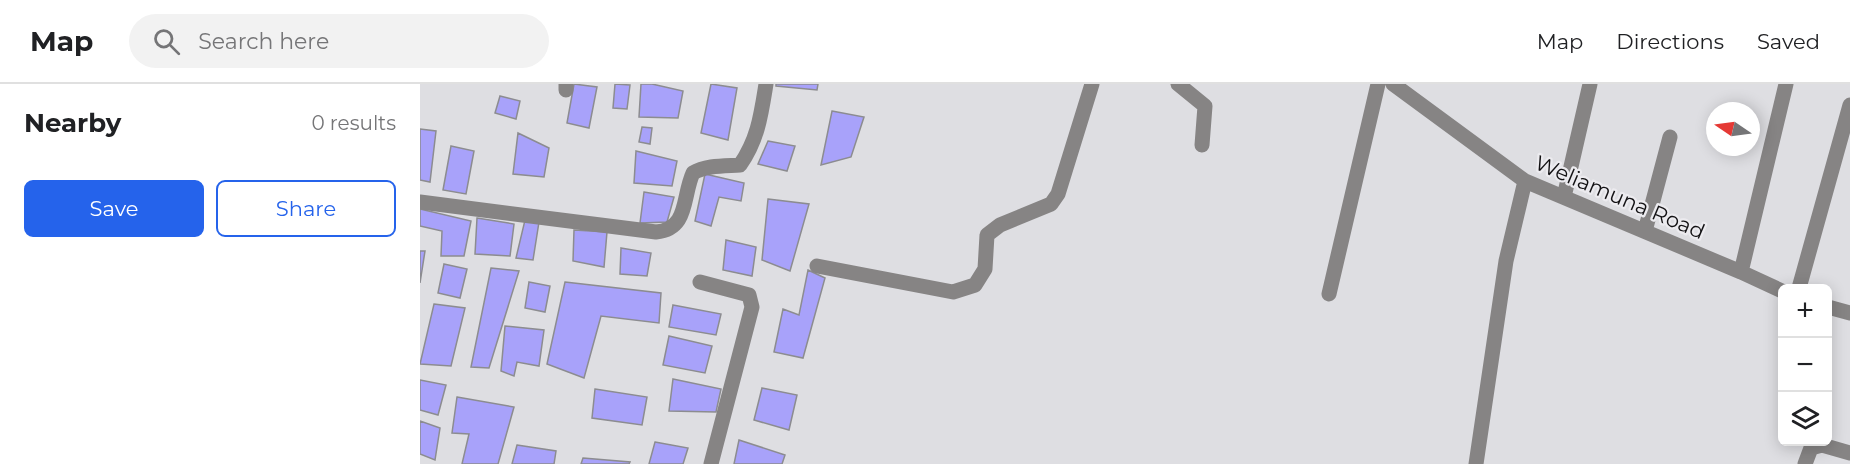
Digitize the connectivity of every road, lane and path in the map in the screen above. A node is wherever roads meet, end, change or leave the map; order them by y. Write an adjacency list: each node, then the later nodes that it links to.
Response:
1 (766, 84): 14 (street)
2 (1092, 84): 16 (street)
3 (1178, 84): 11 (street)
4 (1378, 84): 21 (street)
5 (1393, 84): 8 (street, Weliamuna Road)
6 (1590, 84): 13 (street)
7 (1785, 84): 17 (street)
8 (1413, 91): 12 (street, Weliamuna Road)
9 (1850, 105): 19 (street)
10 (1670, 137): 15 (street)
11 (1202, 145)
12 (1524, 181): 13 (street, Weliamuna Road); 26 (street)
13 (1564, 197): 15 (street, Weliamuna Road)
14 (420, 202)
15 (1646, 231): 17 (street, Weliamuna Road)
16 (817, 266)
17 (1741, 272): 20 (street, Weliamuna Road)
18 (700, 282): 25 (street)
19 (1800, 284)
20 (1778, 289)
21 (1329, 294)
22 (1832, 308): 23 (street)
23 (1850, 313)
24 (1850, 453): 27 (street)
25 (711, 464)
26 (1476, 464)
27 (1804, 464)

